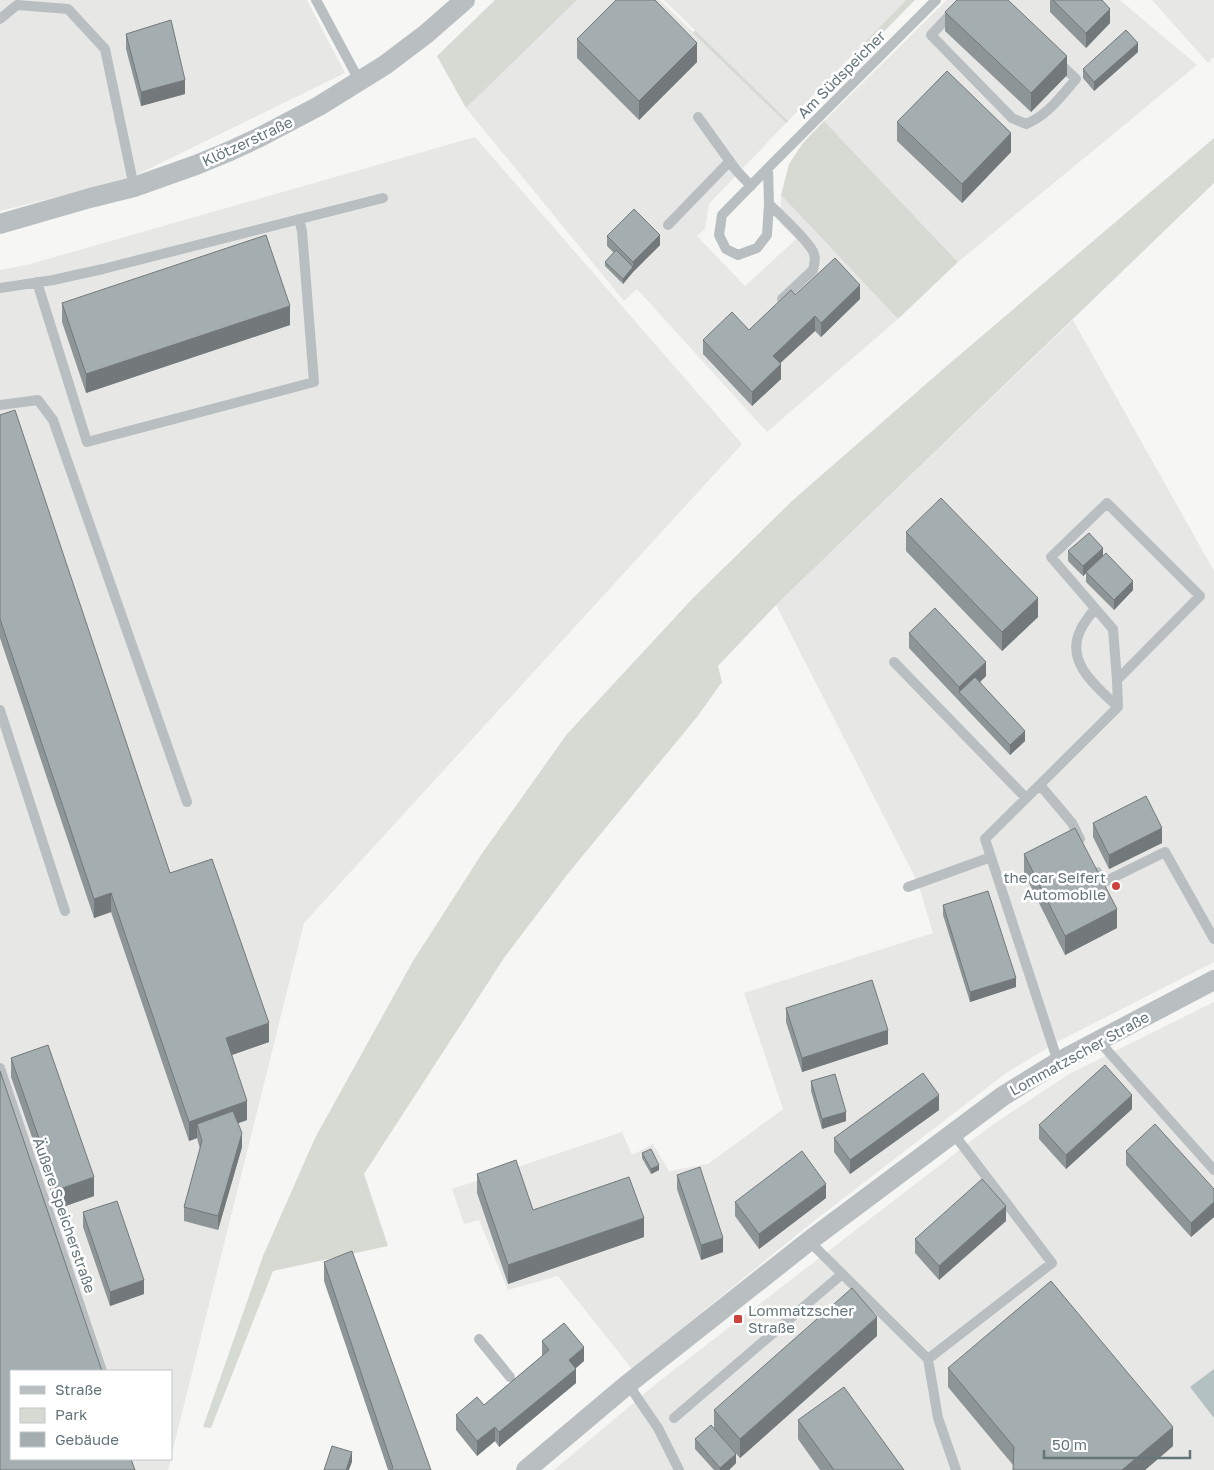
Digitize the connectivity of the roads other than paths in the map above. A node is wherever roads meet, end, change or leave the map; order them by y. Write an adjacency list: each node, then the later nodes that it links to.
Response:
1 (316, 0): 7 (lane)
2 (465, 0): 7 (street, Klötzerstraße)
3 (936, 0): 10 (lane, Am Südspeicher)
4 (964, 0): 6 (lane)
5 (0, 19): 12 (lane)
6 (1049, 53)
7 (360, 82): 12 (street, Klötzerstraße)
8 (698, 117): 9 (lane)
9 (730, 161): 11 (lane); 17 (lane)
10 (768, 168): 11 (lane, Am Südspeicher); 14 (lane, Am Südspeicher)
11 (751, 186): 14 (lane, Am Südspeicher)
12 (134, 187): 16 (street, Klötzerstraße)
13 (383, 198): 15 (lane)
14 (769, 204): 20 (lane)
15 (299, 219): 18 (lane); 18 (lane)
16 (0, 224)
17 (668, 225)
18 (37, 282): 19 (lane)
19 (0, 288)
20 (774, 307)
21 (0, 405): 29 (lane)
22 (1095, 608): 24 (lane); 24 (lane); 25 (lane)
23 (894, 662): 28 (lane)
24 (1117, 680): 25 (lane)
25 (1118, 707): 27 (lane)
26 (0, 710): 34 (lane)
27 (1040, 785): 28 (lane); 30 (lane)
28 (1026, 798): 31 (lane)
29 (187, 802)
30 (1085, 849)
31 (991, 857): 33 (lane); 38 (lane)
32 (1094, 866): 35 (lane)
33 (908, 886)
34 (65, 911)
35 (1214, 939)
36 (1214, 980): 37 (street, Lommatzscher Straße)
37 (1098, 1040): 38 (street, Lommatzscher Straße); 41 (lane)
38 (1058, 1062): 40 (street, Lommatzscher Straße)
39 (0, 1068): 46 (lane, Äußere Speicherstraße)
40 (952, 1133): 42 (street, Lommatzscher Straße); 45 (lane)
41 (1214, 1170)
42 (809, 1241): 43 (lane); 48 (street, Lommatzscher Straße)
43 (842, 1274): 45 (lane); 49 (lane)
44 (478, 1339): 47 (lane)
45 (928, 1360): 52 (lane)
46 (102, 1370)
47 (510, 1377)
48 (628, 1384): 50 (street, Lommatzscher Straße); 51 (lane)
49 (674, 1418)
50 (526, 1470)
51 (679, 1470)
52 (956, 1470)

